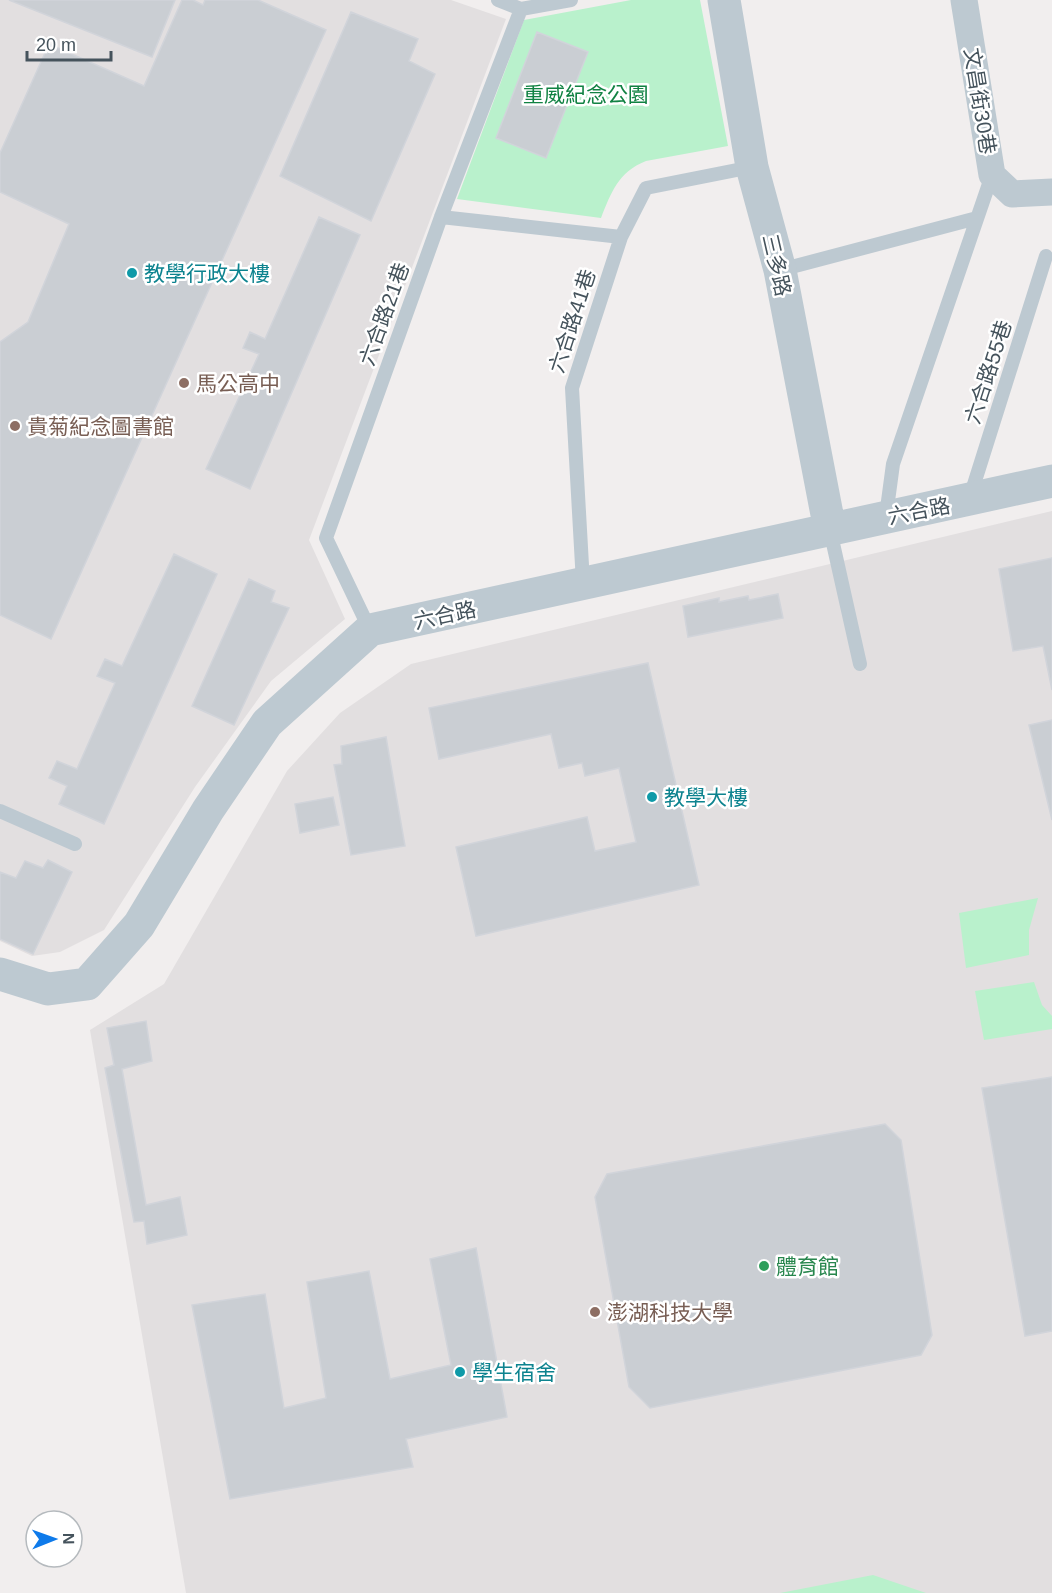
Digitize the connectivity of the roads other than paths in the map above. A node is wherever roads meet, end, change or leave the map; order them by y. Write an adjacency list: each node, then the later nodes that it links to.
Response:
1 (498, 0): 5 (lane)
2 (571, 0): 5 (lane)
3 (724, 0): 6 (street, 三多路)
4 (964, 0): 7 (street, 文昌街30巷)
5 (521, 9): 9 (lane, 六合路21巷)
6 (752, 168): 11 (lane, 六合路41巷); 13 (street, 三多路)
7 (992, 175): 8 (street, 文昌街30巷); 10 (lane)
8 (1052, 192)
9 (441, 217): 11 (lane); 19 (lane, 六合路21巷)
10 (977, 218): 13 (lane); 16 (lane)
11 (621, 237): 18 (lane, 六合路41巷)
12 (1046, 256): 15 (lane, 六合路55巷)
13 (780, 270): 17 (street, 三多路)
14 (1052, 481): 15 (street, 六合路)
15 (969, 501): 16 (street, 六合路)
16 (886, 517): 17 (street, 六合路)
17 (830, 530): 18 (street, 六合路); 20 (lane)
18 (583, 583): 19 (street, 六合路)
19 (370, 630): 23 (street, 六合路)
20 (860, 664)
21 (0, 811): 22 (lane)
22 (75, 844)
23 (0, 974)

